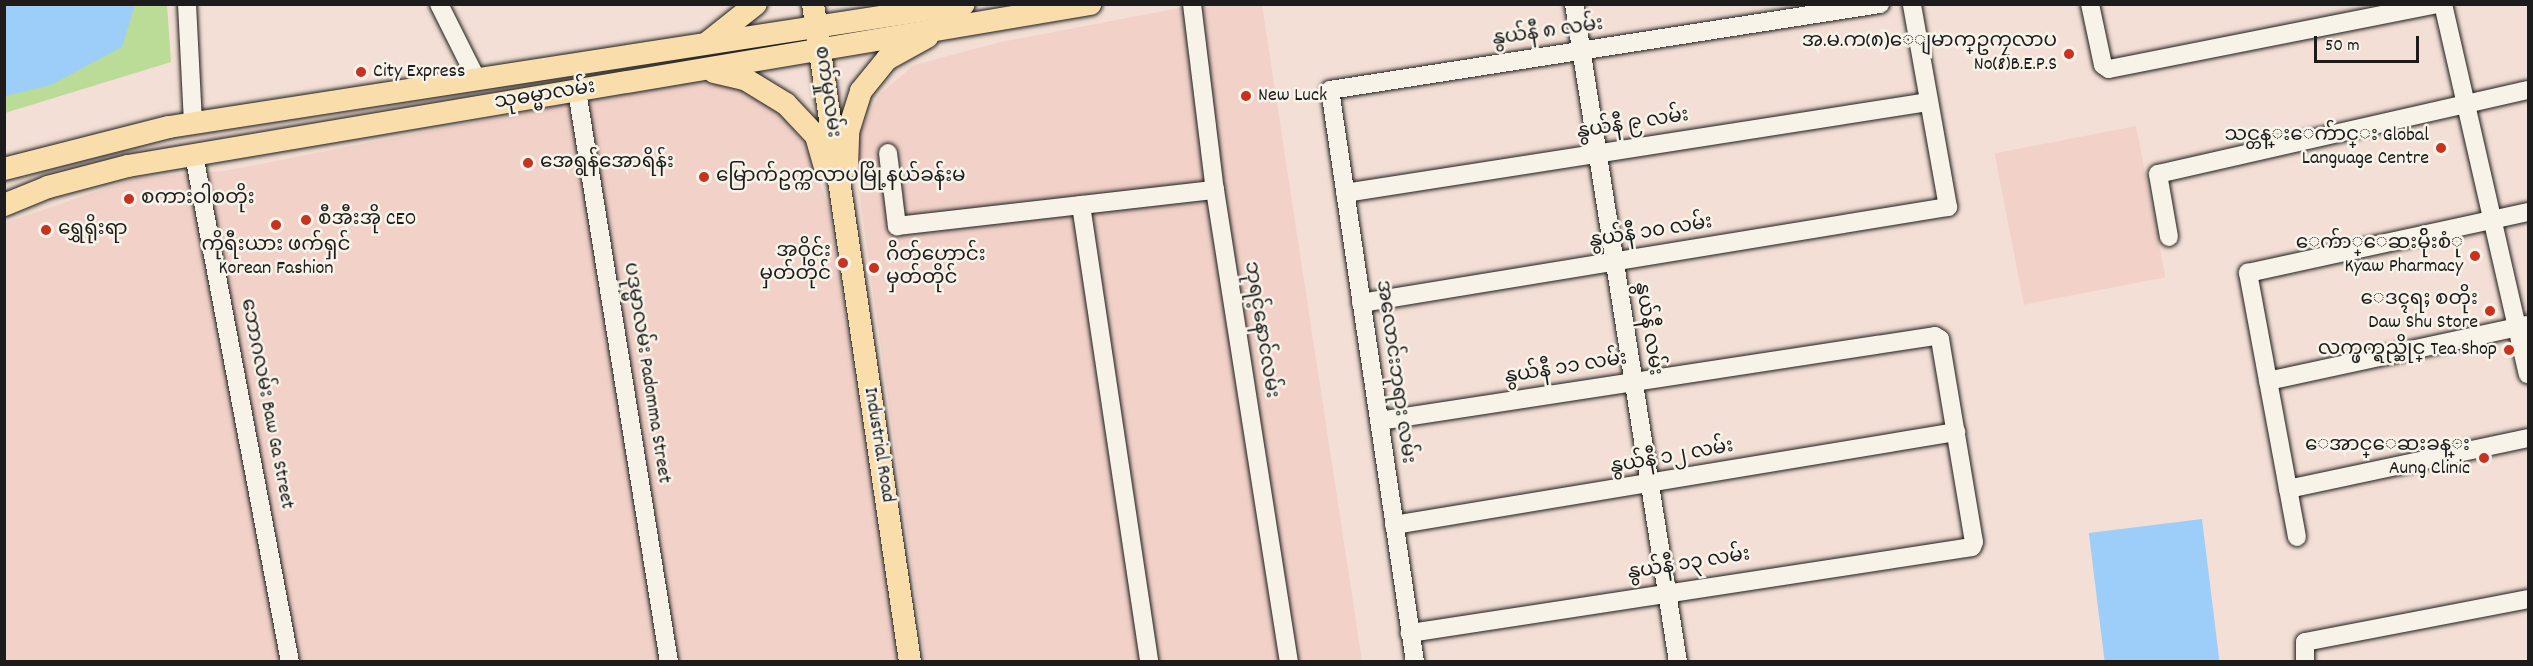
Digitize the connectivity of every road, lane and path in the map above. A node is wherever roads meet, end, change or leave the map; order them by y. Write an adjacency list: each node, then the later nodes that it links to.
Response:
1 (439, 4): 18 (street)
2 (756, 4): 15 (main road)
3 (964, 4): 13 (main road, သုဓမ္မာလမ်း)
4 (1090, 4): 13 (main road, သုဓမ္မာလမ်း)
5 (1192, 4): 29 (street, ဘုရင့်နောင်လမ်း)
6 (1574, 4): 16 (street, နွယ်နီ လမ်း)
7 (1880, 4): 16 (street, နွယ်နီ ၈ လမ်း)
8 (1912, 4): 22 (street)
9 (2090, 4): 10 (street)
10 (2437, 4)
11 (2443, 4): 23 (street)
12 (193, 6): 24 (street)
13 (937, 14): 14 (main road, သုဓမ္မာလမ်း); 35 (main road)
14 (816, 26): 15 (main road, သုဓမ္မာလမ်း); 17 (main road, သုဓမ္မာလမ်း); 35 (main road, စက်မှုလမ်း)
15 (700, 46): 18 (main road, သုဓမ္မာလမ်း)
16 (1582, 51): 19 (street, နွယ်နီ ၈ လမ်း); 26 (street, နွယ်နီ လမ်း)
17 (703, 70): 21 (main road, သုဓမ္မာလမ်း); 35 (main road)
18 (472, 81): 24 (main road, သုဓမ္မာလမ်း)
19 (1330, 90): 30 (street, အလောင်းဘုရား လမ်း)
20 (2529, 90): 23 (street)
21 (577, 91): 27 (main road, သုဓမ္မာလမ်း); 55 (street, ပဒုမ္မာလမ်း Padomma Street)
22 (1929, 102): 26 (street, နွယ်နီ ၉ လမ်း); 37 (street, နွယ်နီ ၁၀ လမ်း)
23 (2467, 106): 34 (street); 36 (street)
24 (193, 124): 28 (main road, သုဓမ္မာလမ်း)
25 (888, 153): 32 (street)
26 (1596, 153): 30 (street, နွယ်နီ ၉ လမ်း); 37 (street, နွယ်နီ လမ်း)
27 (195, 155): 31 (main road, သုဓမ္မာလမ်း); 54 (street, ဘောဂလမ်း Baw Ga Street)
28 (4, 169)
29 (1215, 190): 32 (street); 58 (street, ဘုရင့်နောင်လမ်း)
30 (1345, 193): 38 (street, အလောင်းဘုရား လမ်း)
31 (4, 205)
32 (1082, 205): 57 (street)
33 (2529, 212): 34 (street)
34 (2492, 221): 39 (street); 42 (street)
35 (845, 228): 56 (main road, Industrial Road)
36 (2169, 237)
37 (1613, 262): 38 (street, နွယ်နီ ၁၀ လမ်း); 41 (street, နွယ်နီ လမ်း)
38 (1361, 303): 43 (street, အလောင်းဘုရား လမ်း)
39 (2523, 326): 40 (street); 42 (street)
40 (2529, 374)
41 (1633, 381): 43 (street, နွယ်နီ ၁၁ လမ်း); 44 (street, နွယ်နီ ၁၁ လမ်း); 46 (street, နွယ်နီ လမ်း)
42 (2268, 381): 47 (street)
43 (1379, 421): 48 (street, အလောင်းဘုရား လမ်း)
44 (1956, 432): 46 (street, နွယ်နီ ၁၂ လမ်း); 50 (street, နွယ်နီ ၁၃ လမ်း)
45 (2529, 438): 47 (street)
46 (1648, 485): 48 (street, နွယ်နီ ၁၂ လမ်း); 50 (street, နွယ်နီ လမ်း)
47 (2288, 489): 49 (street)
48 (1394, 525): 52 (street, အလောင်းဘုရား လမ်း)
49 (2297, 537)
50 (1668, 590): 52 (street, နွယ်နီ ၁၃ လမ်း); 60 (street, နွယ်နီ လမ်း)
51 (2529, 599): 53 (street)
52 (1410, 633): 59 (street, အလောင်းဘုရား လမ်း)
53 (2304, 655)
54 (290, 662)
55 (669, 662)
56 (910, 662)
57 (1149, 662)
58 (1289, 662)
59 (1415, 662)
60 (1678, 662)

